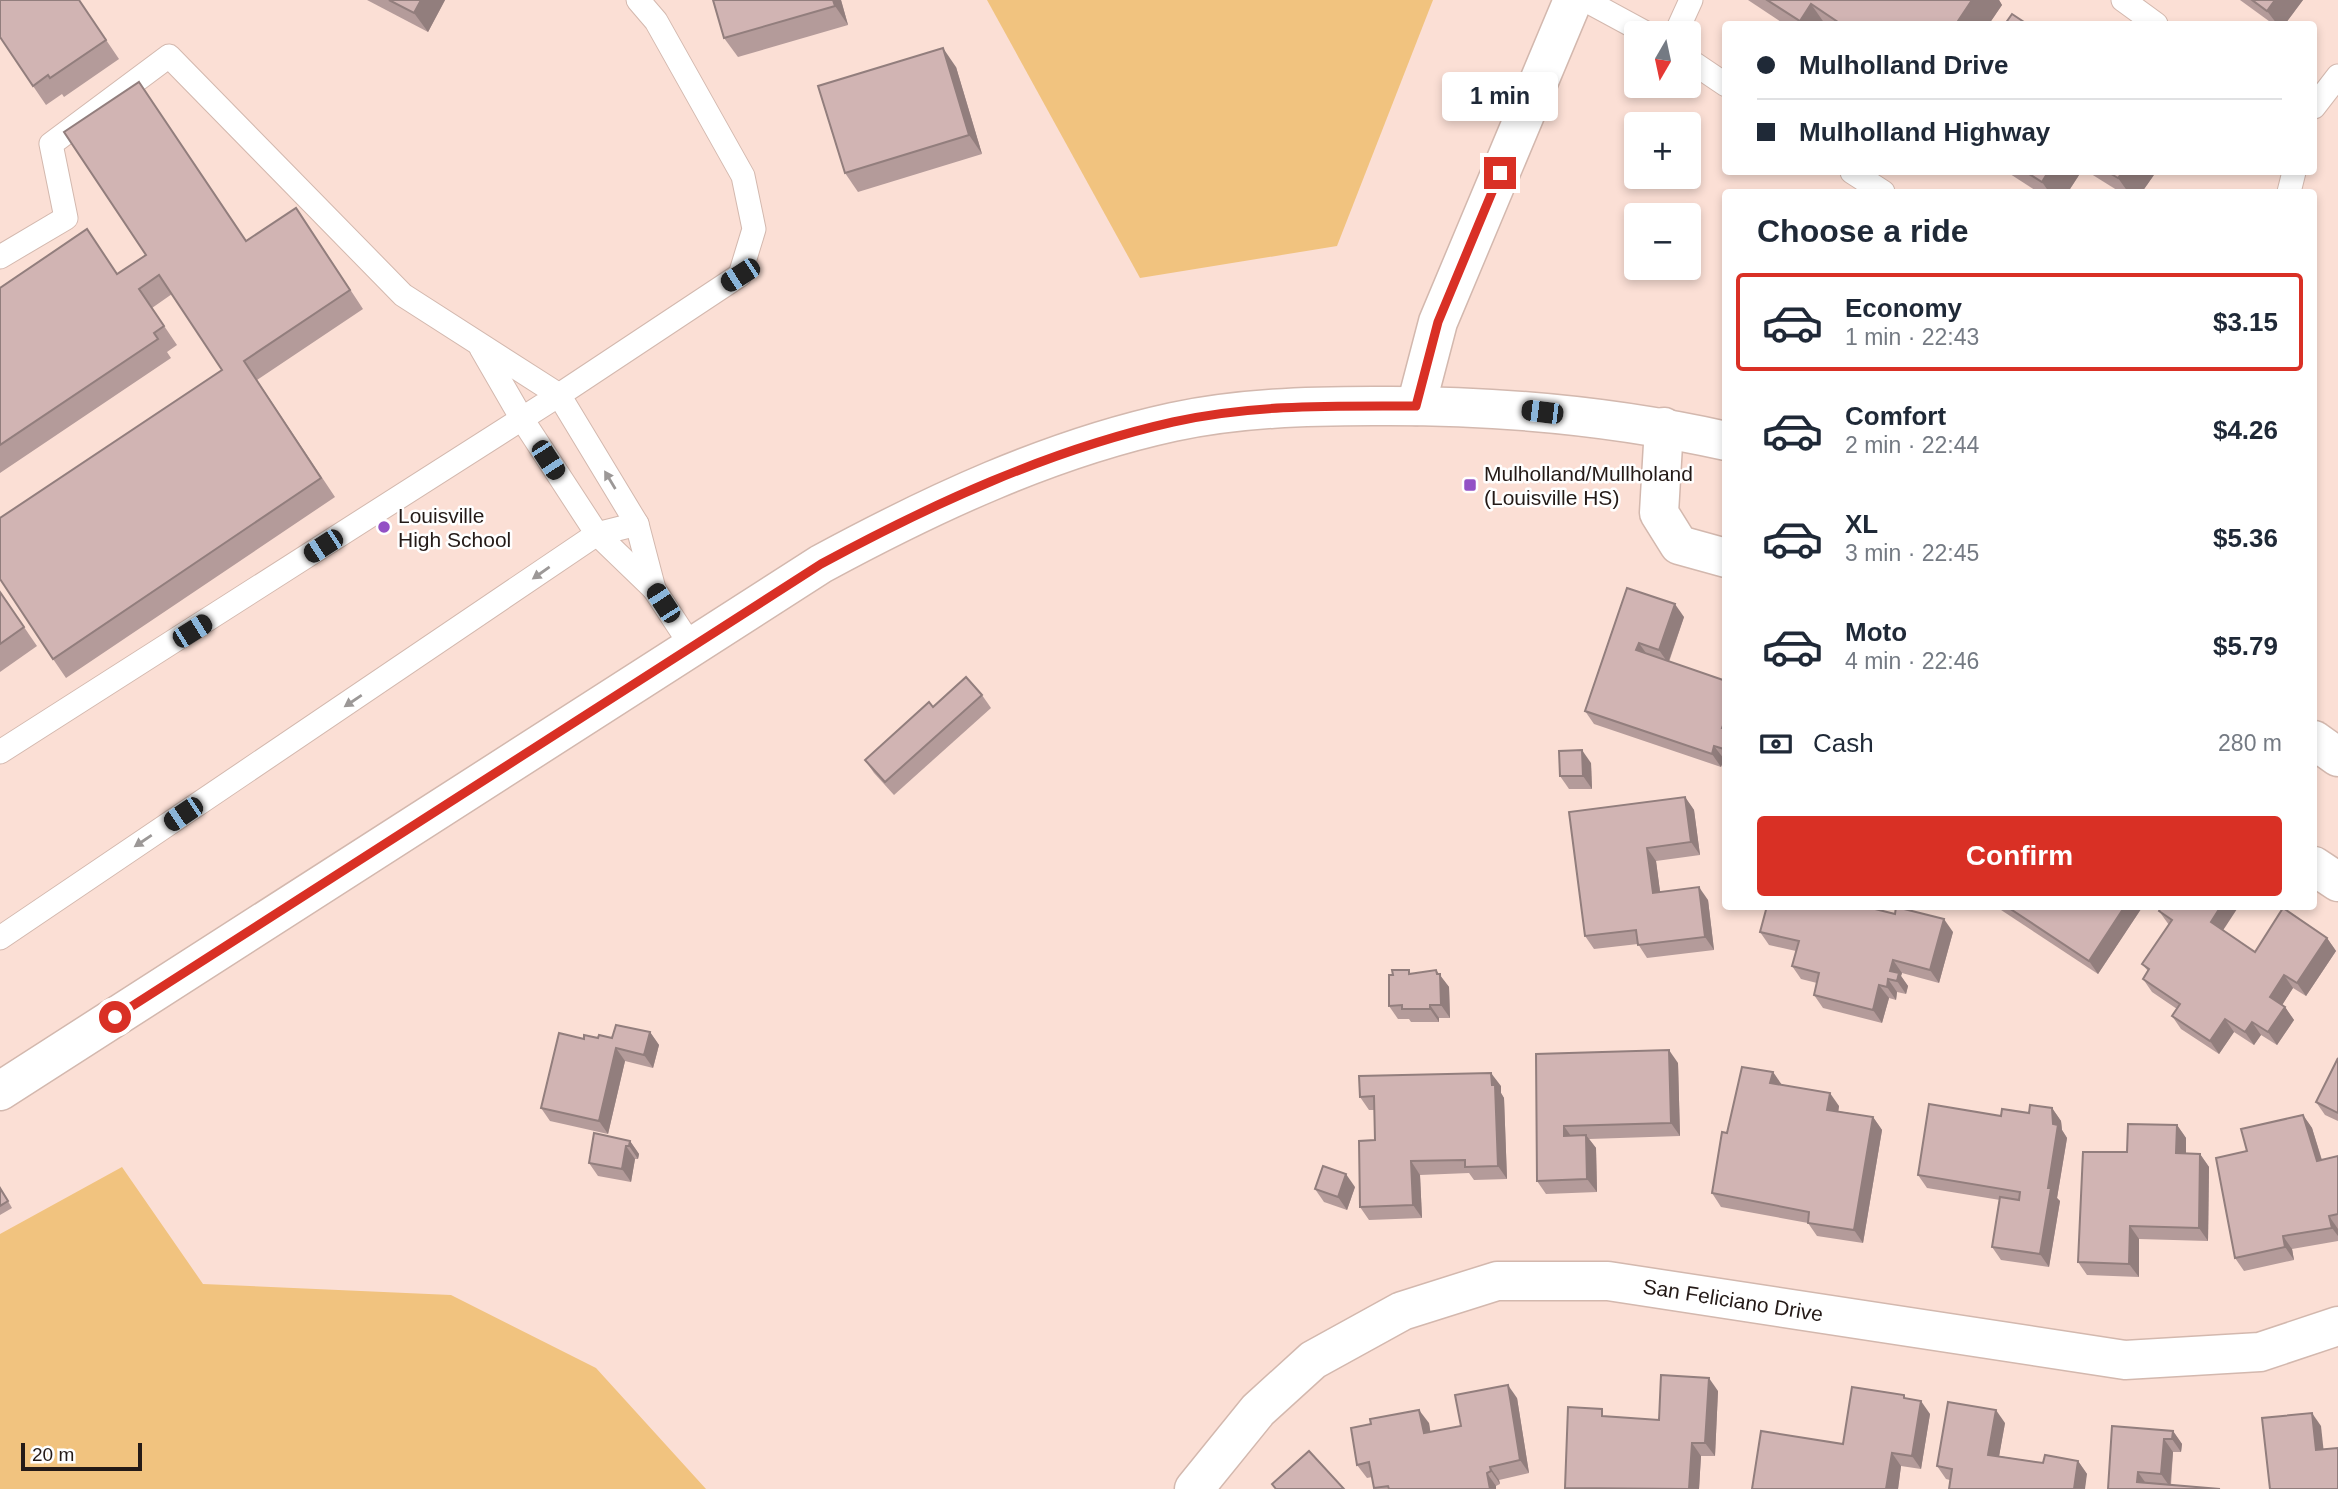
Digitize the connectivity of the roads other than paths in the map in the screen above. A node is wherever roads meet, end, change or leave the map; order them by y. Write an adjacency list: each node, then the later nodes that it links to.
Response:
1 (638, 0): 17 (lane)
2 (1573, 0): 18 (main road)
3 (1585, 0): 6 (lane)
4 (1690, 0): 7 (lane)
5 (2123, 0): 8 (lane)
6 (1624, 21)
7 (1681, 21)
8 (2152, 21)
9 (1701, 68): 11 (lane)
10 (2338, 76): 12 (lane)
11 (1722, 82)
12 (2317, 103)
13 (1857, 175): 14 (lane)
14 (1878, 189)
15 (0, 257): 16 (lane)
16 (478, 344): 17 (lane); 19 (lane)
17 (559, 395): 19 (lane); 22 (lane, one-way to 17)
18 (1416, 406): 20 (main road); 26 (main road)
19 (522, 419): 23 (lane); 28 (lane)
20 (1664, 427): 21 (main road); 24 (main road)
21 (1722, 440)
22 (637, 524): 23 (lane); 25 (lane)
23 (597, 534): 25 (lane); 32 (lane, one-way to 32)
24 (1722, 557)
25 (654, 589): 26 (lane)
26 (692, 647): 33 (main road)
27 (2317, 742): 29 (main road)
28 (0, 752)
29 (2338, 757)
30 (2317, 868): 31 (main road)
31 (2338, 882)
32 (0, 937)
33 (0, 1091)
34 (2338, 1326): 35 (main road, San Feliciano Drive)
35 (1194, 1489)

